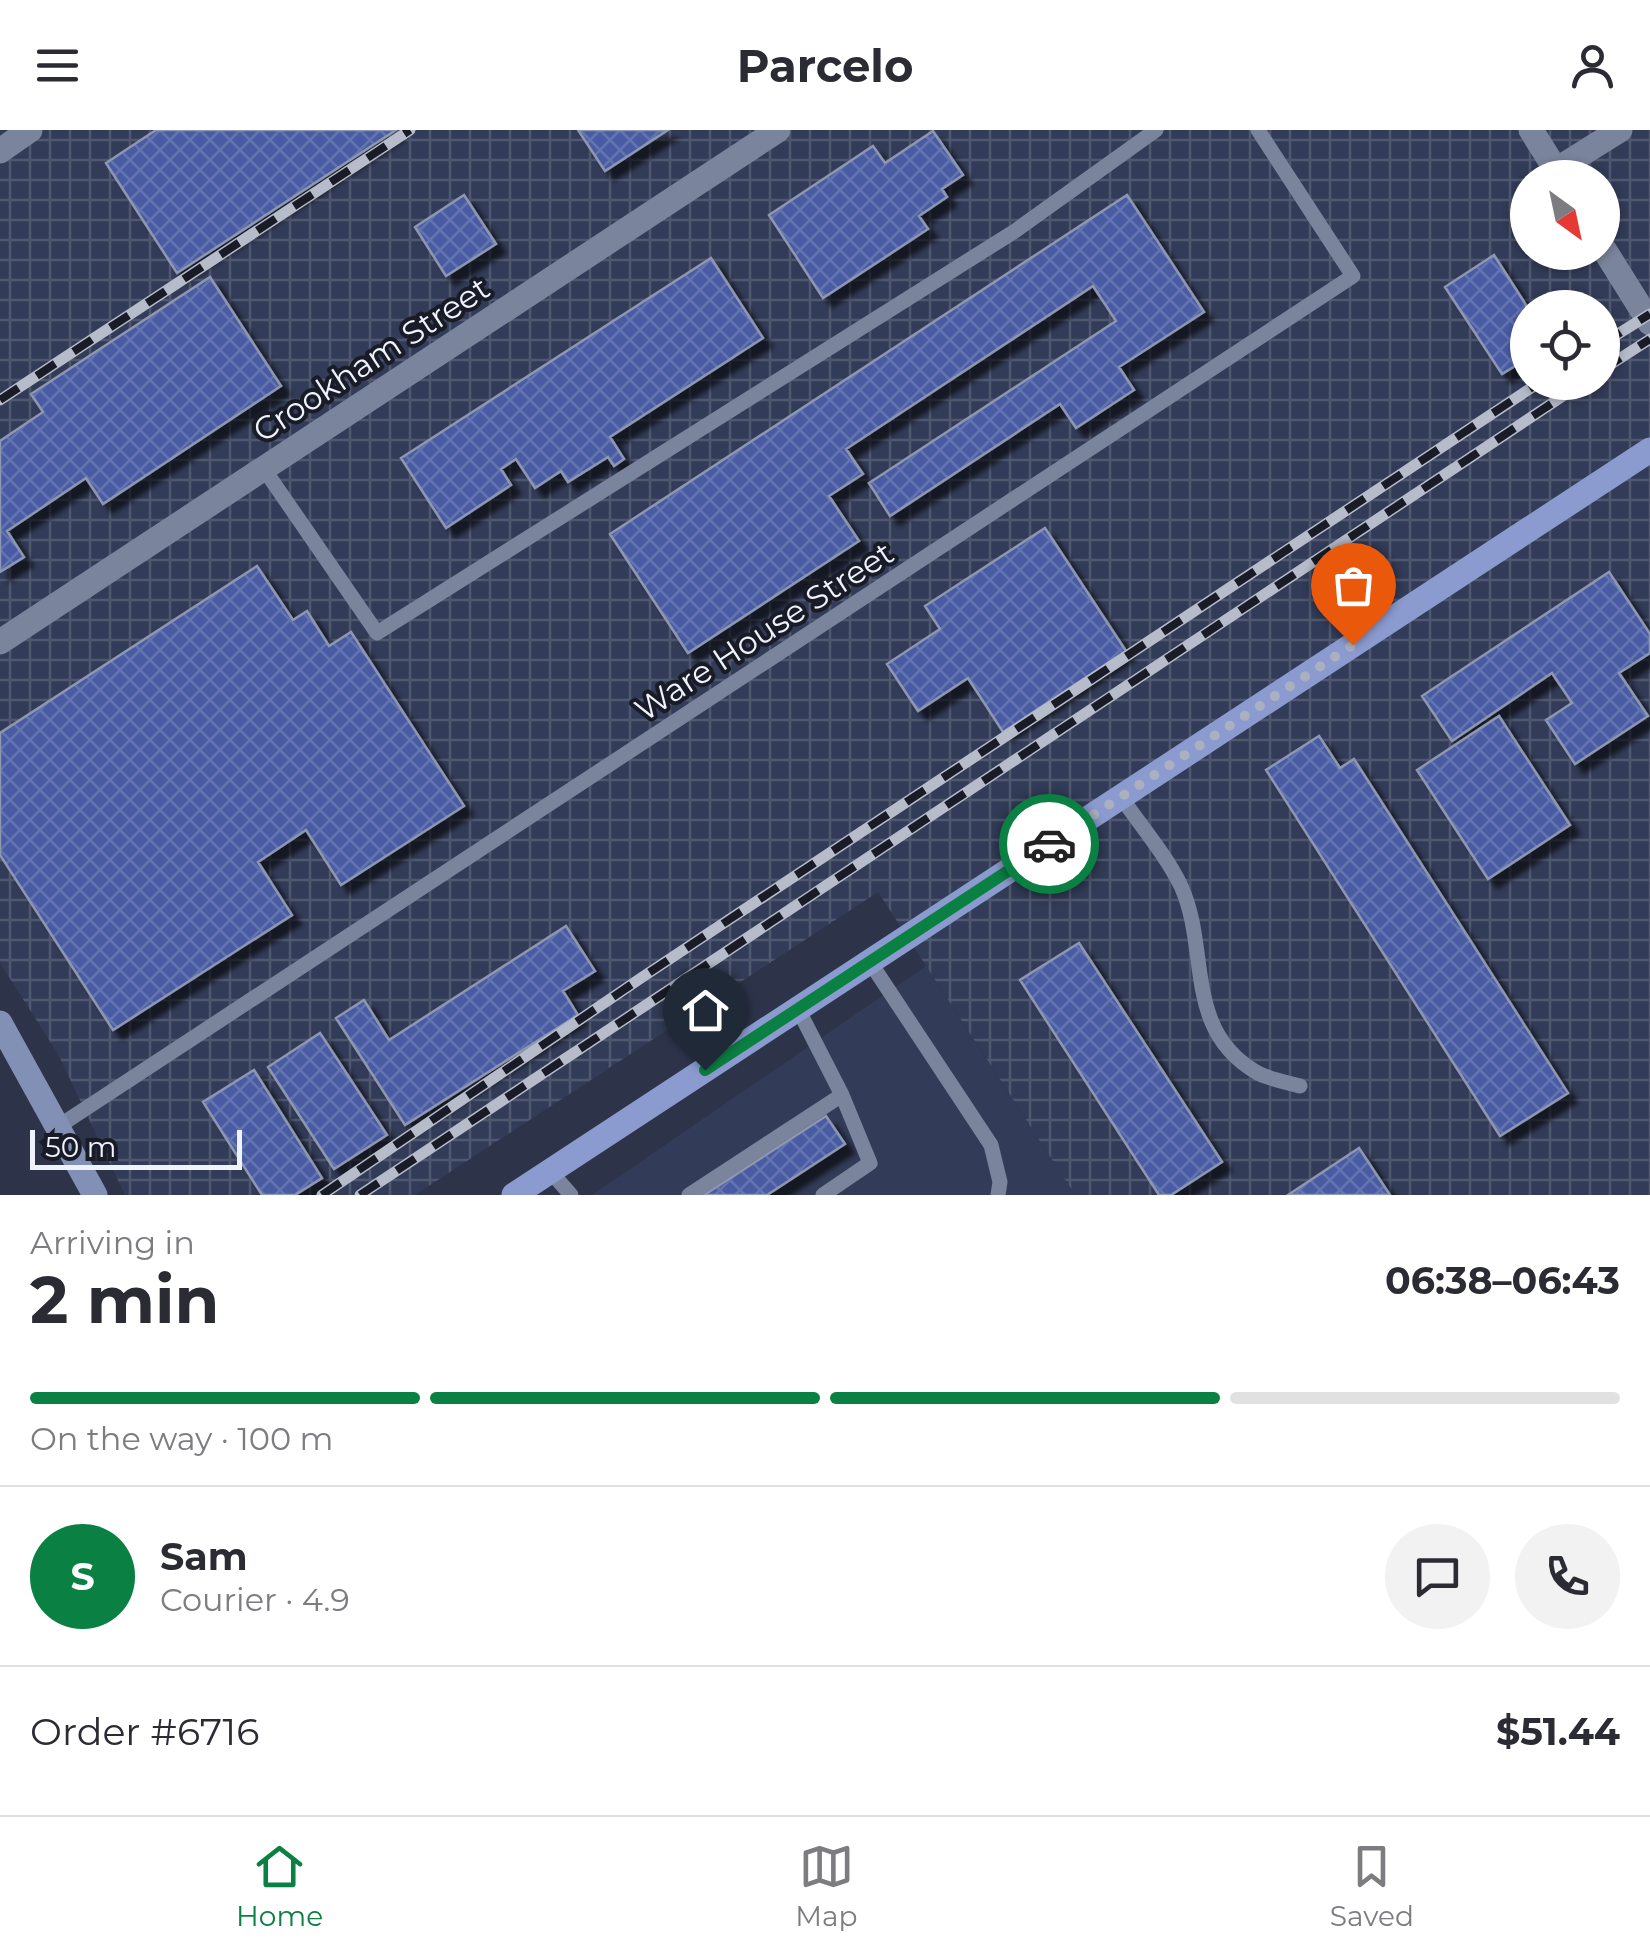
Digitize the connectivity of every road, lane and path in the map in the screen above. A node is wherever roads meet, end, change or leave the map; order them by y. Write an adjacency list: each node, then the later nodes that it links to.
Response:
1 (30, 130): 7 (street)
2 (778, 130): 13 (street, Crookham Street)
3 (1156, 130): 13 (lane)
4 (1258, 130): 21 (lane, Ware House Street)
5 (1531, 130): 8 (street)
6 (1620, 130): 9 (street)
7 (0, 150)
8 (1549, 160)
9 (1578, 160)
10 (1617, 270): 11 (street)
11 (1650, 323)
12 (1650, 450): 15 (main road)
13 (264, 469): 14 (street, Crookham Street)
14 (0, 642)
15 (1122, 797): 16 (main road); 19 (lane)
16 (870, 962): 17 (main road); 28 (lane)
17 (798, 1009): 20 (lane); 22 (main road)
18 (0, 1023): 21 (street)
19 (1300, 1086)
20 (842, 1095): 26 (lane); 27 (lane)
21 (59, 1126): 23 (street)
22 (550, 1171): 24 (main road); 25 (lane)
23 (95, 1195)
24 (514, 1195)
25 (571, 1195)
26 (689, 1195)
27 (824, 1195)
28 (998, 1195)

